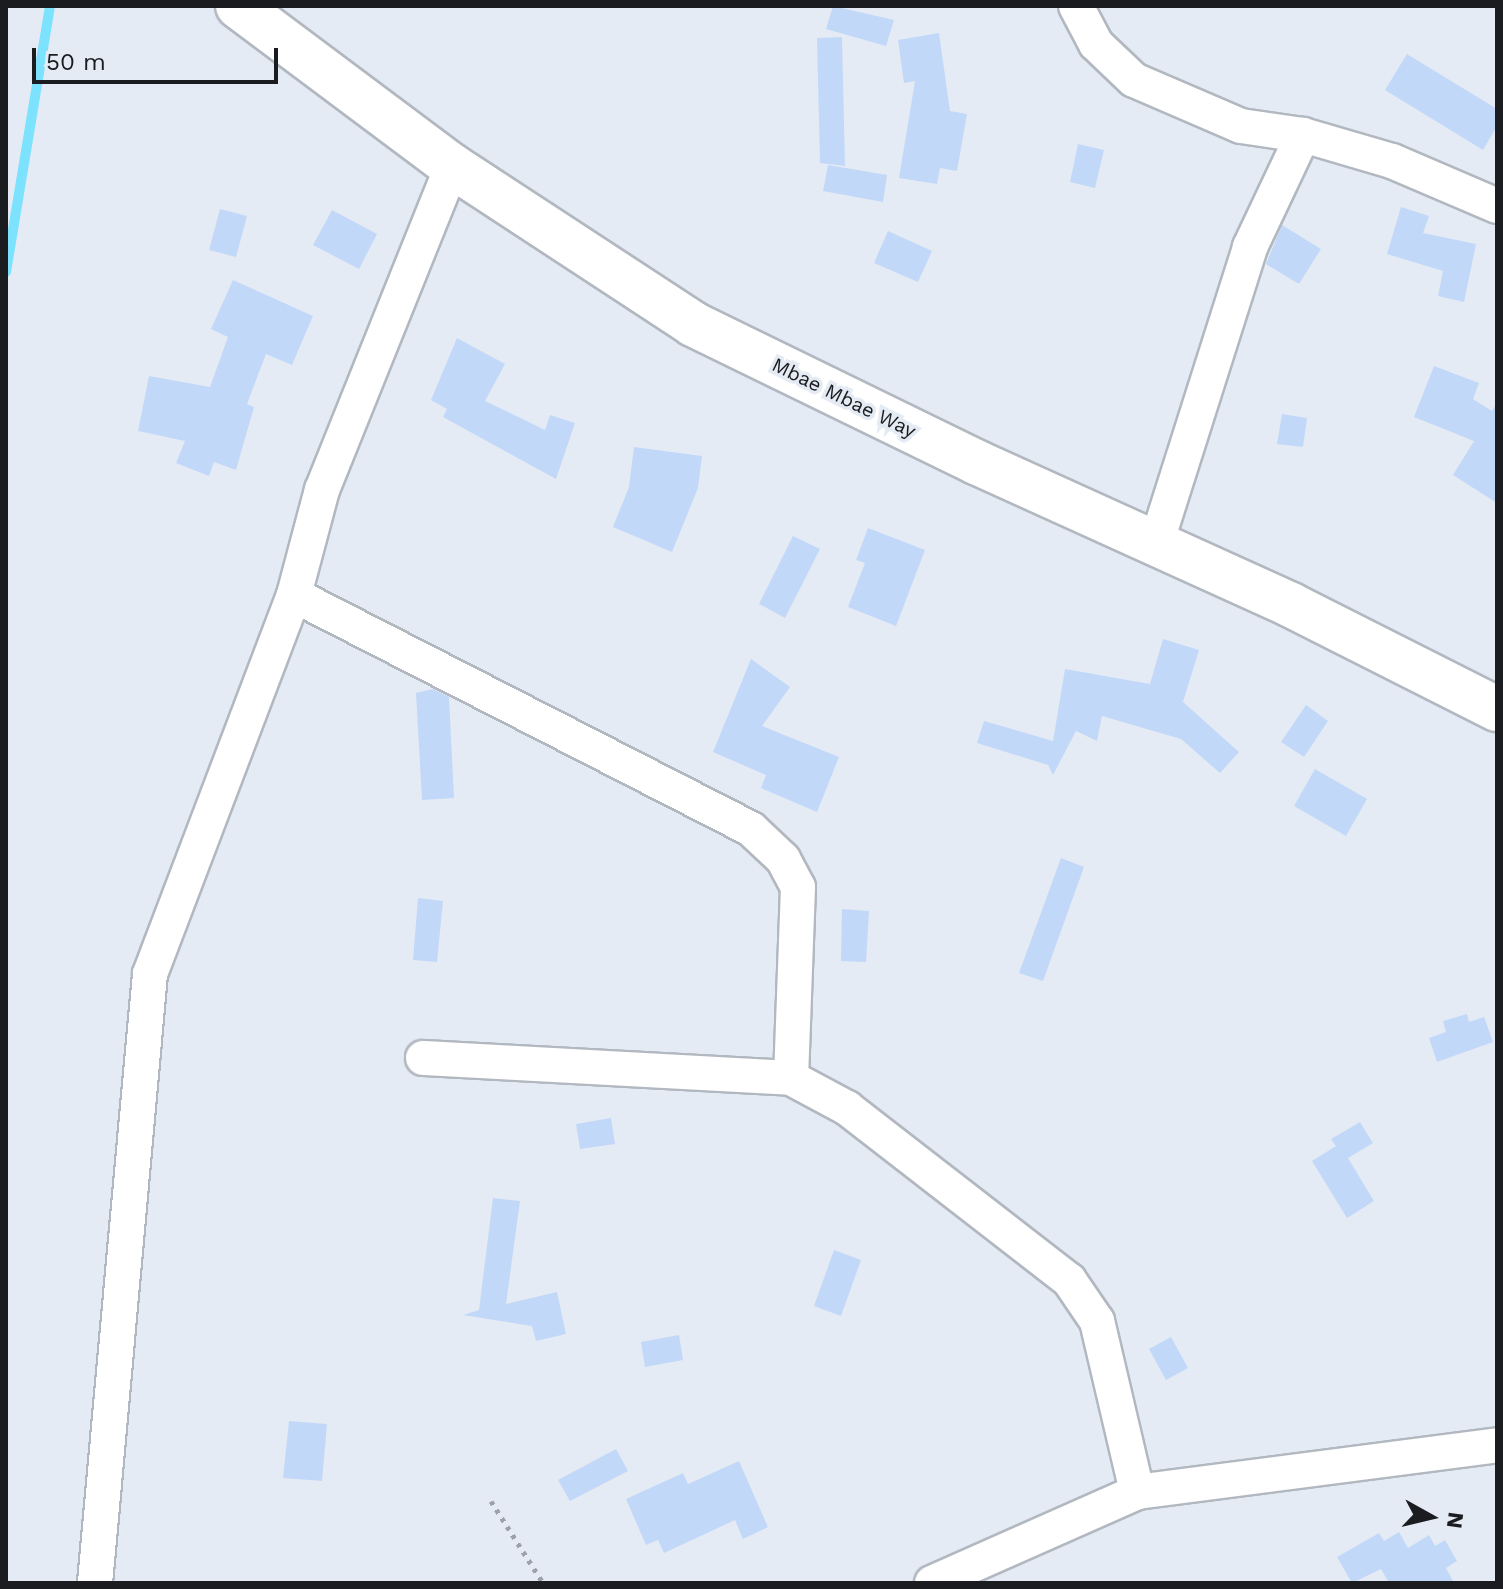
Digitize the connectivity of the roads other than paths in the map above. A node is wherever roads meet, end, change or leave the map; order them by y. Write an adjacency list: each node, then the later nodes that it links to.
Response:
1 (238, 6): 4 (street, Mbae Mbae Way)
2 (1076, 6): 3 (street)
3 (1303, 135): 5 (street); 6 (street)
4 (452, 166): 6 (street, Mbae Mbae Way); 7 (street)
5 (1497, 206)
6 (1156, 544): 8 (street, Mbae Mbae Way)
7 (294, 595): 10 (street); 13 (street)
8 (1497, 709)
9 (423, 1058): 10 (street)
10 (791, 1078): 12 (street)
11 (1497, 1445): 12 (street)
12 (1137, 1492): 14 (street)
13 (95, 1583)
14 (932, 1583)

